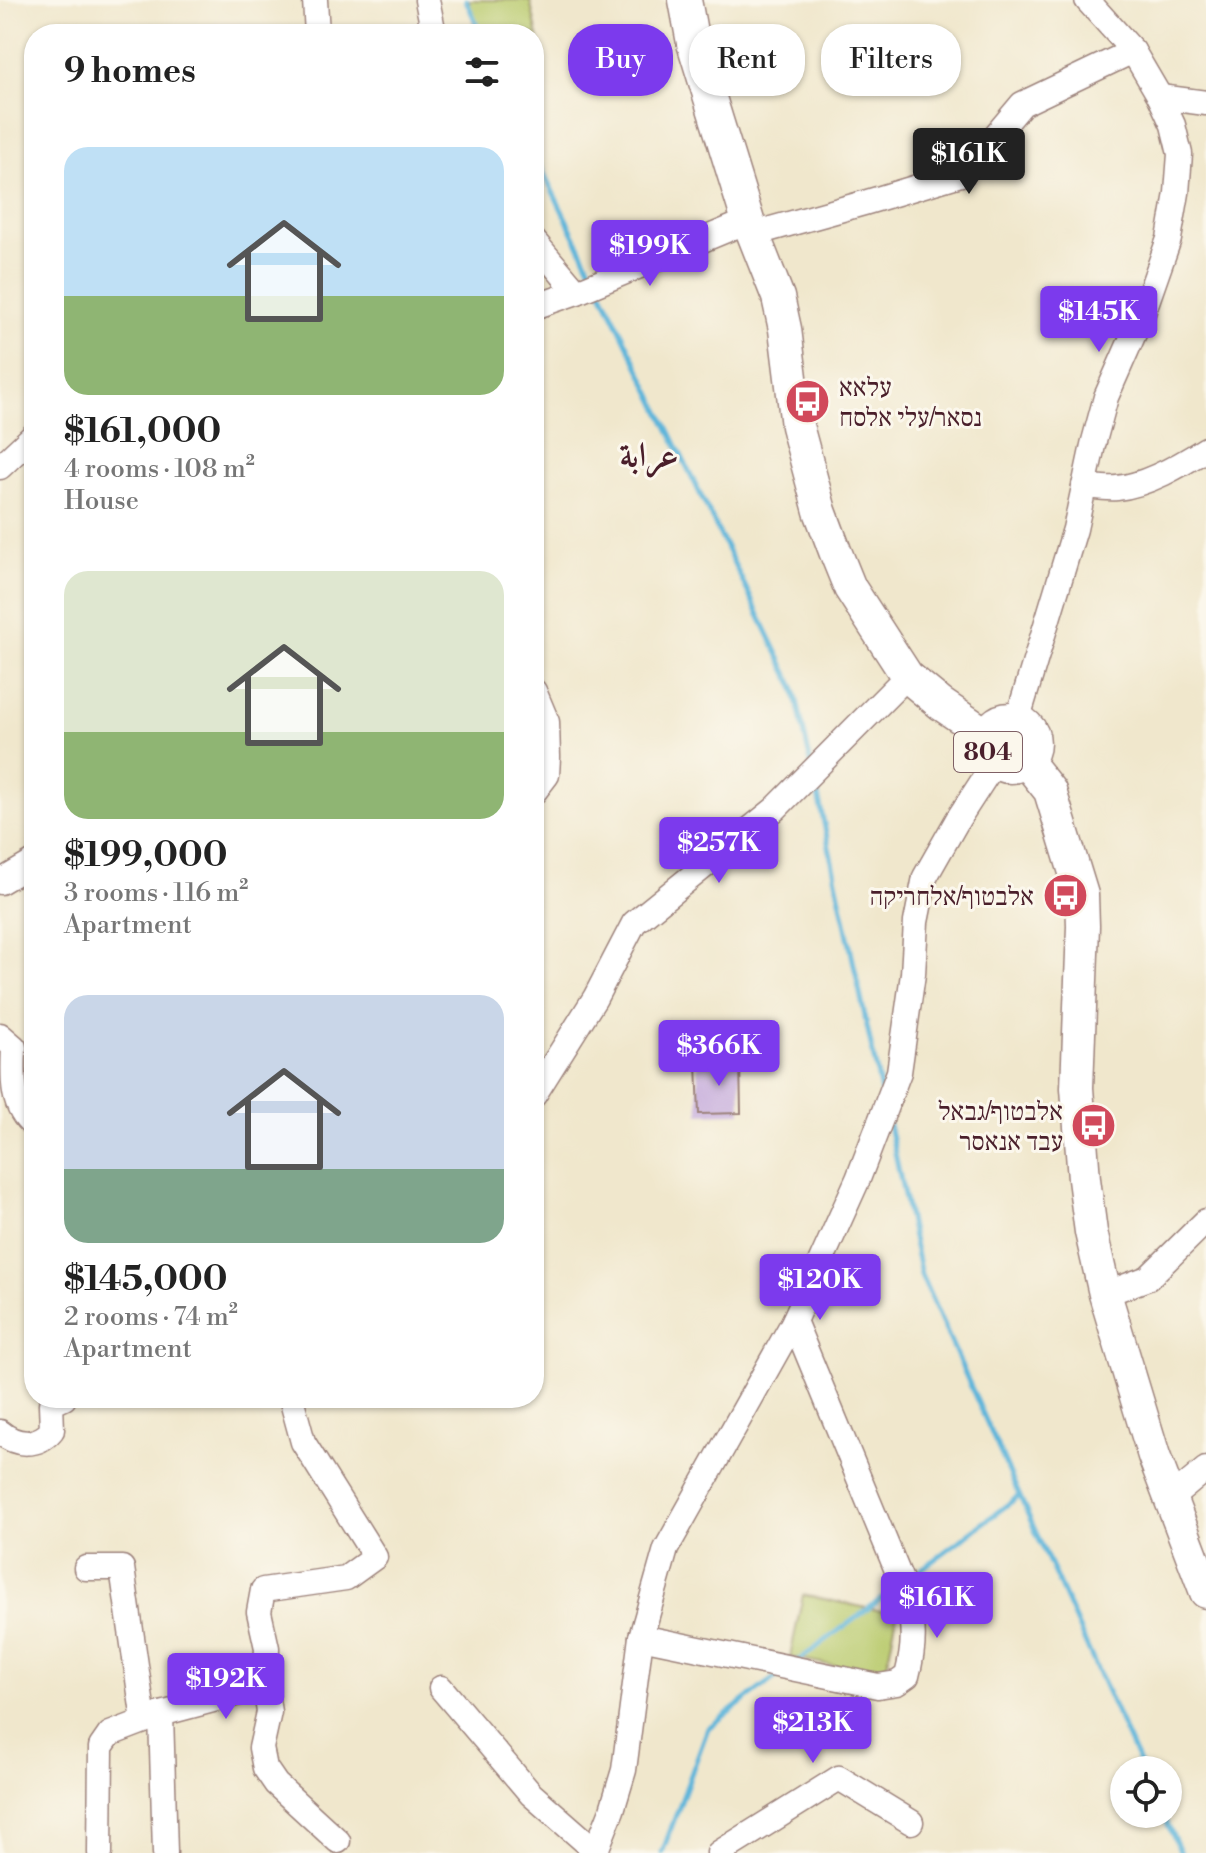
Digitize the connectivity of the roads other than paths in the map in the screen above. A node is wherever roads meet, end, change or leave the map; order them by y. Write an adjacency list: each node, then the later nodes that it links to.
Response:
1 (315, 0): 5 (street)
2 (427, 0): 6 (street)
3 (685, 0): 10 (main road, 804)
4 (1087, 0): 7 (street)
5 (316, 24)
6 (432, 24)
7 (1133, 51): 8 (street); 10 (street)
8 (1160, 97): 9 (street); 17 (street)
9 (1206, 103)
10 (750, 228): 12 (street); 18 (main road, 804)
11 (544, 253): 12 (street)
12 (577, 292): 13 (street)
13 (544, 304)
14 (24, 444): 16 (street)
15 (1206, 449): 17 (street)
16 (0, 466)
17 (1084, 486): 20 (street)
18 (907, 676): 21 (main road, 804); 26 (street)
19 (544, 715): 22 (street)
20 (1017, 721): 21 (main road, 804)
21 (1003, 753): 29 (main road, 804); 30 (street)
22 (544, 779)
23 (24, 868): 24 (street)
24 (0, 882)
25 (0, 1035): 27 (street)
26 (544, 1079)
27 (24, 1117)
28 (1206, 1221): 29 (street)
29 (1105, 1294): 35 (main road, 804)
30 (794, 1321): 38 (street); 38 (street)
31 (51, 1408): 33 (street)
32 (294, 1408): 39 (street)
33 (0, 1432)
34 (1206, 1469): 35 (street)
35 (1169, 1500): 37 (main road, 804)
36 (86, 1568): 41 (street)
37 (1206, 1592)
38 (641, 1637): 44 (street)
39 (265, 1686): 41 (street); 43 (street)
40 (441, 1688): 44 (street)
41 (152, 1717): 45 (street); 46 (street)
42 (911, 1822): 47 (street)
43 (338, 1841)
44 (596, 1852)
45 (100, 1853)
46 (165, 1853)
47 (719, 1853)

